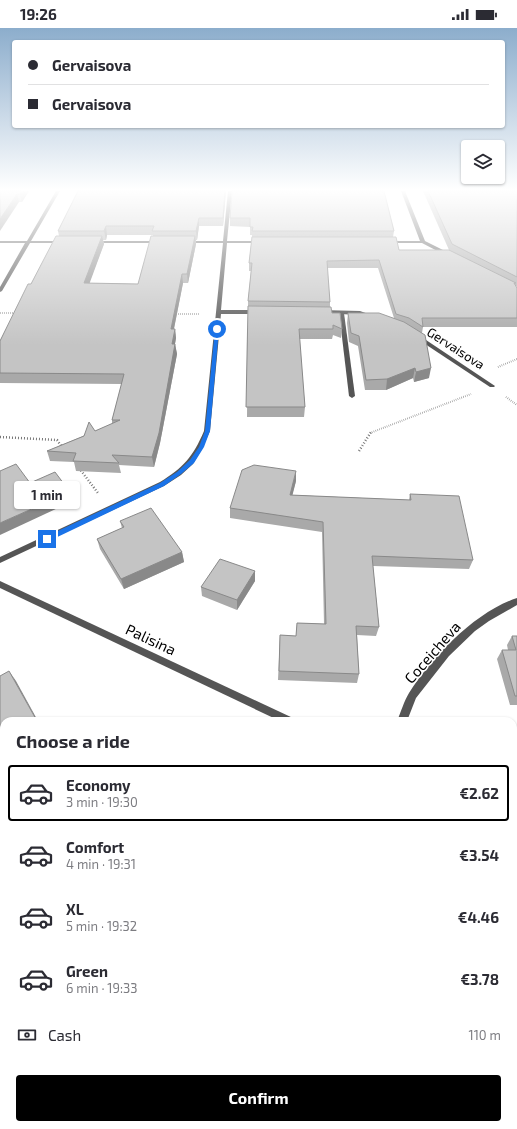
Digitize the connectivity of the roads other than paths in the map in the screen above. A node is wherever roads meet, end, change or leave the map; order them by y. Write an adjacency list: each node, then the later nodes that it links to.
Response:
1 (28, 242): 5 (street)
2 (225, 242): 9 (street)
3 (423, 242): 4 (street)
4 (450, 256)
5 (0, 291)
6 (264, 312): 9 (street)
7 (318, 312): 8 (street)
8 (341, 312): 10 (street); 13 (street)
9 (219, 313): 14 (street)
10 (375, 318)
11 (411, 333): 12 (street, Gervaisova)
12 (492, 386)
13 (352, 396)
14 (0, 560)
15 (0, 584): 17 (street, Palisina)
16 (517, 601): 18 (street, Coceicheva)
17 (282, 717)
18 (404, 717)

